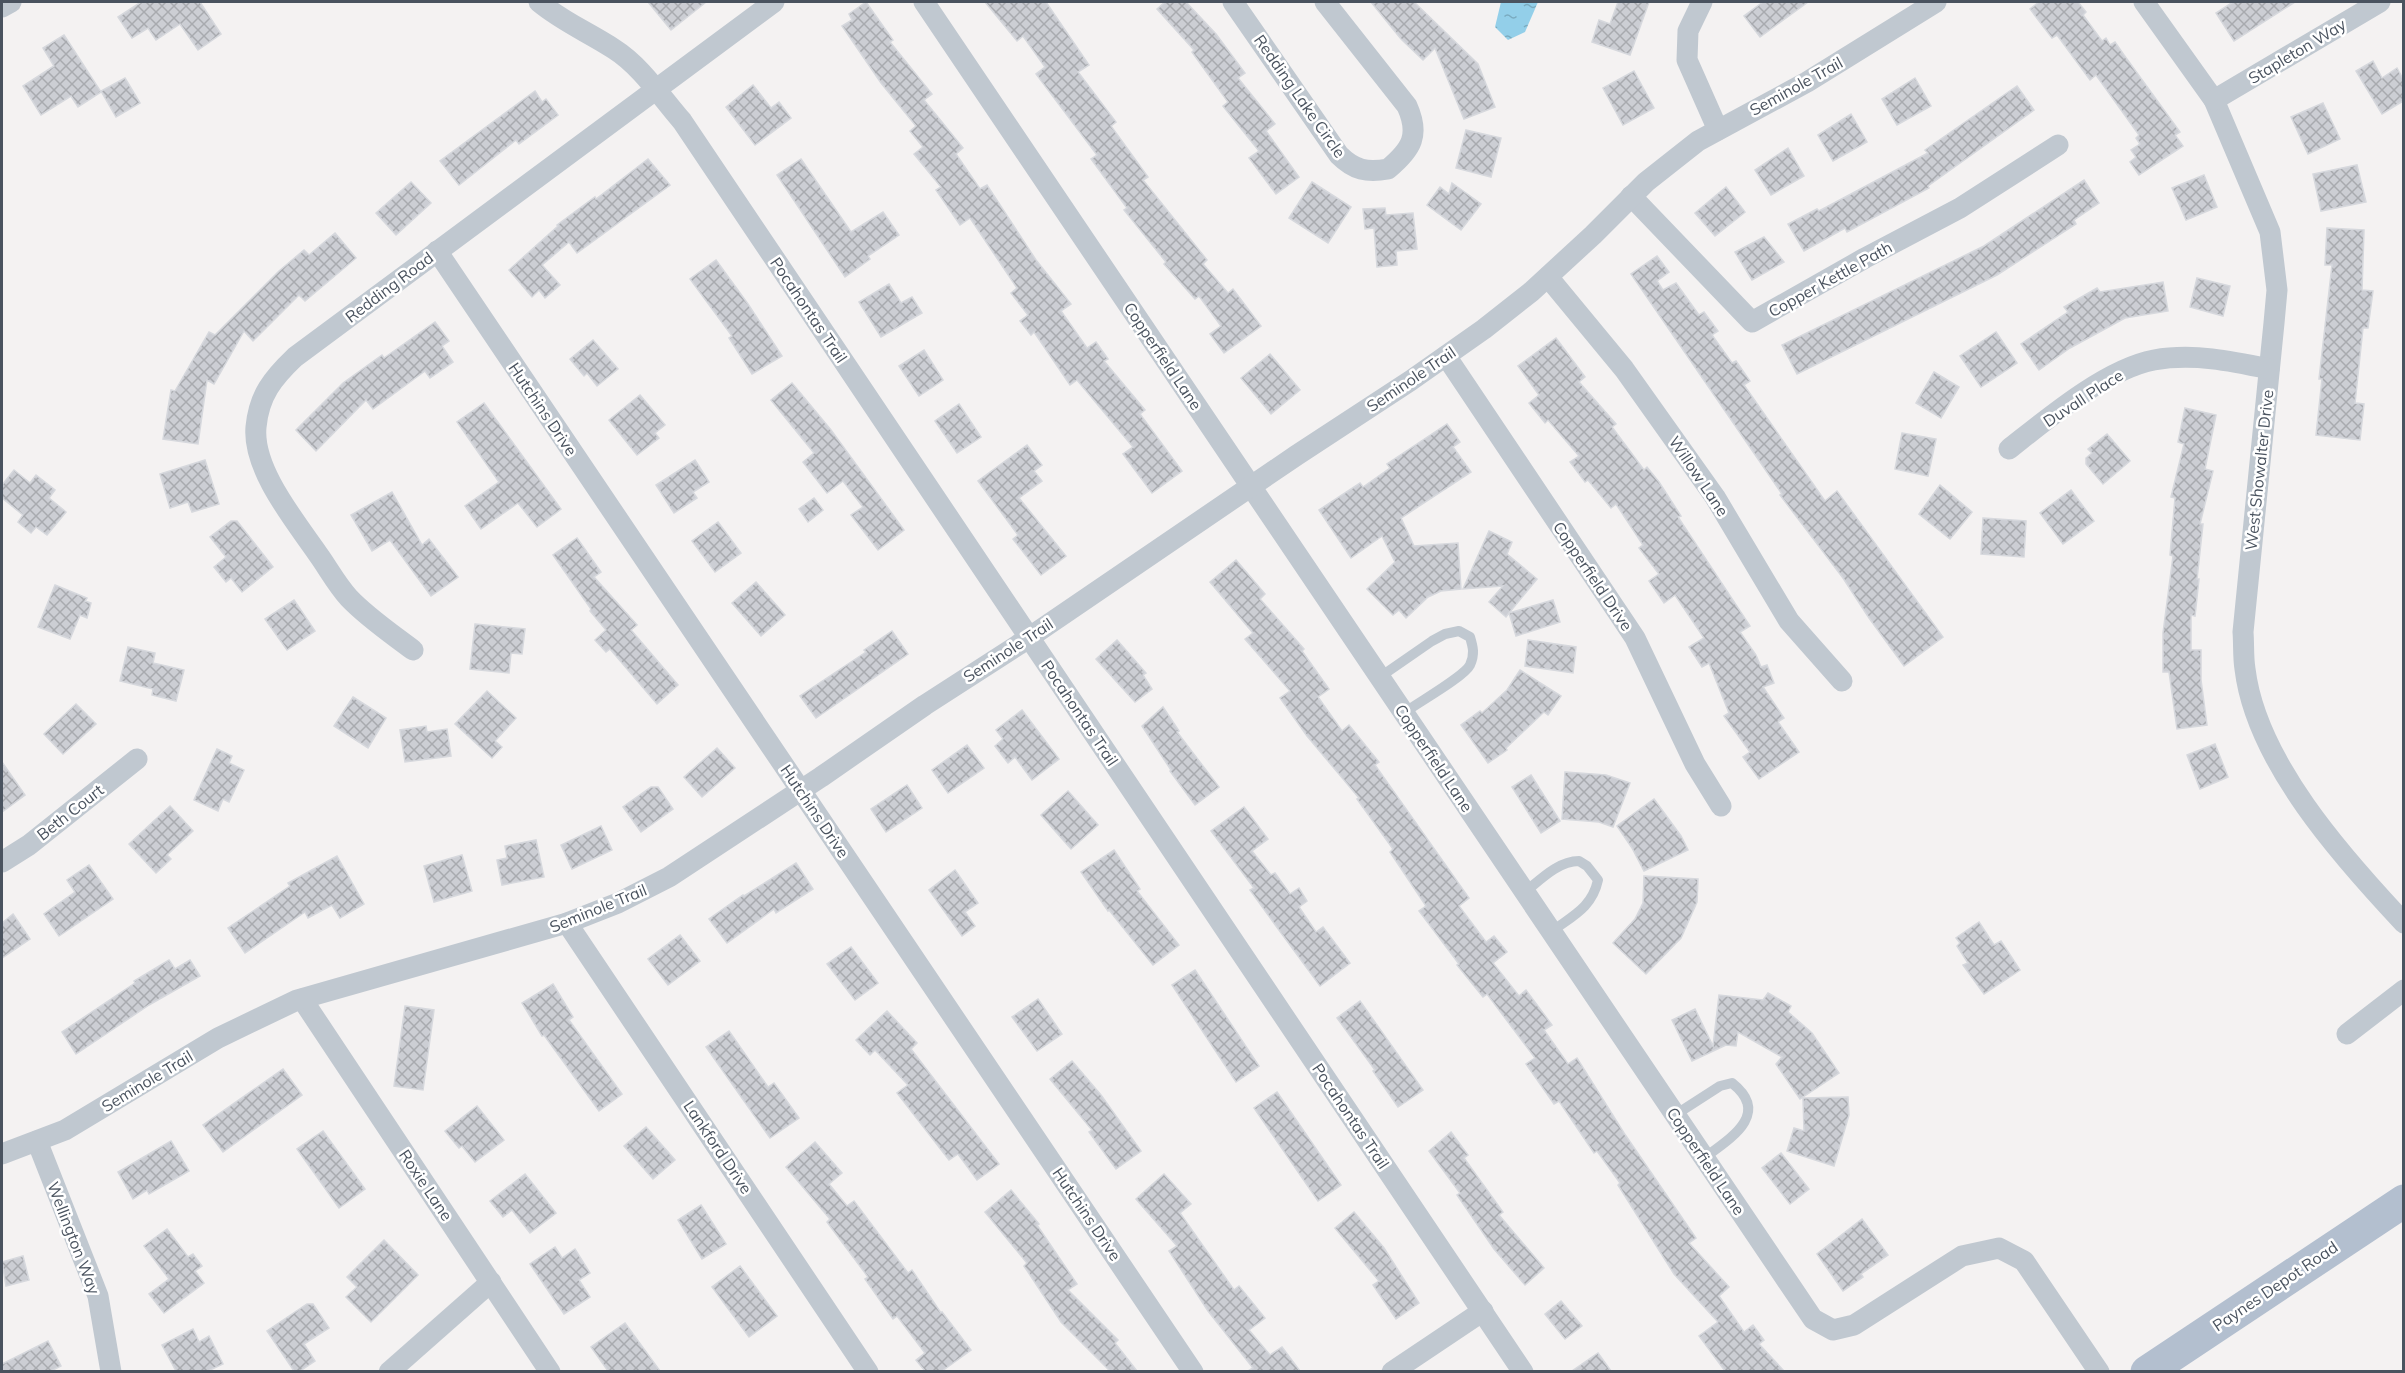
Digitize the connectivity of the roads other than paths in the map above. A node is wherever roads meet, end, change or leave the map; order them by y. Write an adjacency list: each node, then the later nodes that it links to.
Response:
1 (11, 2): 11 (street)
2 (539, 2): 12 (street, Pocahontas Trail)
3 (774, 2): 12 (street, Redding Road)
4 (924, 2): 22 (street, Copperfield Lane)
5 (1233, 2): 6 (street, Redding Lake Circle)
6 (1325, 2)
7 (1702, 2): 14 (street)
8 (1936, 2): 14 (street, Seminole Trail)
9 (2144, 2): 13 (street, West Showalter Drive)
10 (2380, 2): 13 (street, Stapleton Way)
11 (2, 7)
12 (655, 89): 17 (street, Redding Road); 23 (street, Pocahontas Trail)
13 (2214, 100): 20 (street, West Showalter Drive)
14 (1718, 130): 16 (street, Seminole Trail)
15 (2058, 145): 16 (street, Copper Kettle Path)
16 (1631, 196): 18 (street, Seminole Trail)
17 (437, 251): 24 (street, Redding Road); 29 (street, Hutchins Drive)
18 (1548, 277): 19 (street, Seminole Trail); 26 (street, Willow Lane)
19 (1446, 356): 22 (street, Seminole Trail); 30 (street, Copperfield Drive)
20 (2269, 369): 21 (street, Duvall Place); 34 (street, West Showalter Drive)
21 (2010, 449)
22 (1251, 487): 23 (street, Seminole Trail); 25 (street, Copperfield Lane)
23 (1029, 637): 29 (street, Seminole Trail); 45 (street, Pocahontas Trail)
24 (413, 650)
25 (1380, 677): 27 (street, Copperfield Lane); 27 (lane)
26 (1842, 681)
27 (1404, 712): 32 (street, Copperfield Lane)
28 (137, 759): 31 (street, Beth Court)
29 (800, 790): 33 (street, Seminole Trail); 50 (street, Hutchins Drive)
30 (1721, 806)
31 (2, 862)
32 (1525, 892): 35 (street, Copperfield Lane); 35 (lane)
33 (567, 923): 37 (street, Seminole Trail); 49 (street, Lankford Drive)
34 (2403, 923)
35 (1551, 932): 39 (street, Copperfield Lane)
36 (2403, 990): 38 (street)
37 (302, 999): 40 (street, Seminole Trail); 44 (street, Roxie Lane)
38 (2347, 1034)
39 (1675, 1115): 42 (street, Copperfield Lane); 42 (lane)
40 (37, 1141): 41 (street, Seminole Trail); 46 (street, Wellington Way)
41 (2, 1154)
42 (1704, 1158): 53 (street, Copperfield Lane)
43 (2403, 1201): 54 (main road, Paynes Depot Road)
44 (490, 1282): 47 (street); 48 (street, Roxie Lane)
45 (1483, 1311): 51 (street); 52 (street, Pocahontas Trail)
46 (111, 1371)
47 (390, 1371)
48 (550, 1371)
49 (868, 1371)
50 (1193, 1371)
51 (1392, 1371)
52 (1523, 1371)
53 (2099, 1371)
54 (2146, 1371)

